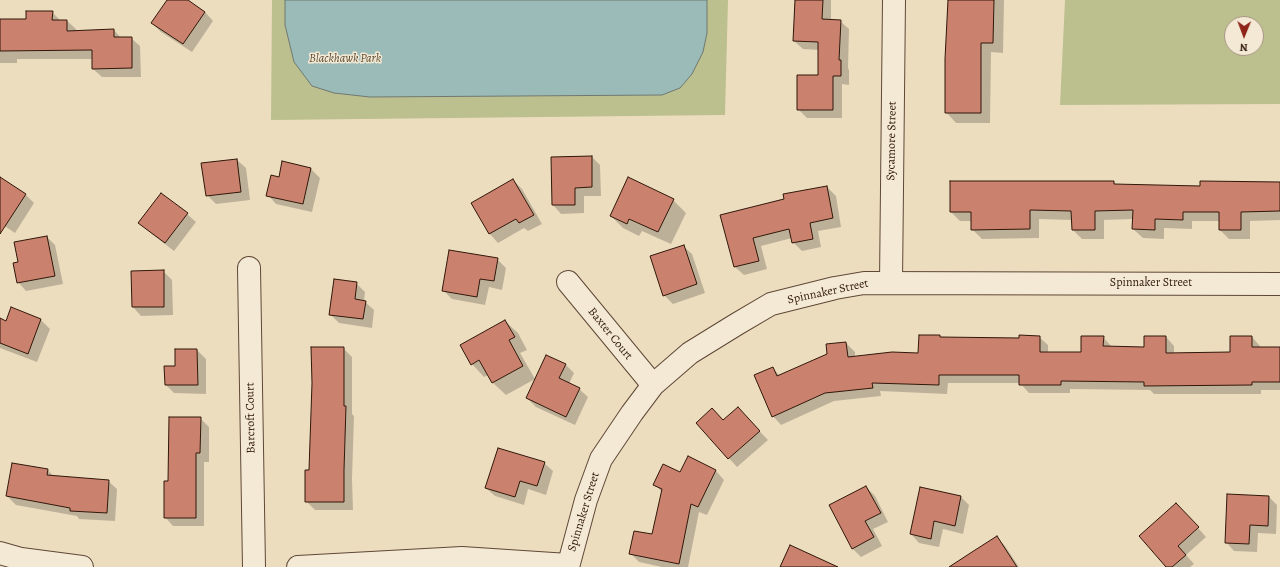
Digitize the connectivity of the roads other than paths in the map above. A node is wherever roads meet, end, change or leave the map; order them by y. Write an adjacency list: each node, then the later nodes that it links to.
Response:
1 (894, 0): 4 (street, Sycamore Street)
2 (249, 268): 10 (street, Barcroft Court)
3 (568, 282): 6 (street, Baxter Court)
4 (891, 282): 5 (street, Spinnaker Street); 6 (street, Spinnaker Street)
5 (1280, 284)
6 (652, 386): 8 (street, Spinnaker Street)
7 (0, 553): 9 (street)
8 (568, 566): 11 (street)
9 (82, 567)
10 (254, 567)
11 (298, 567)

